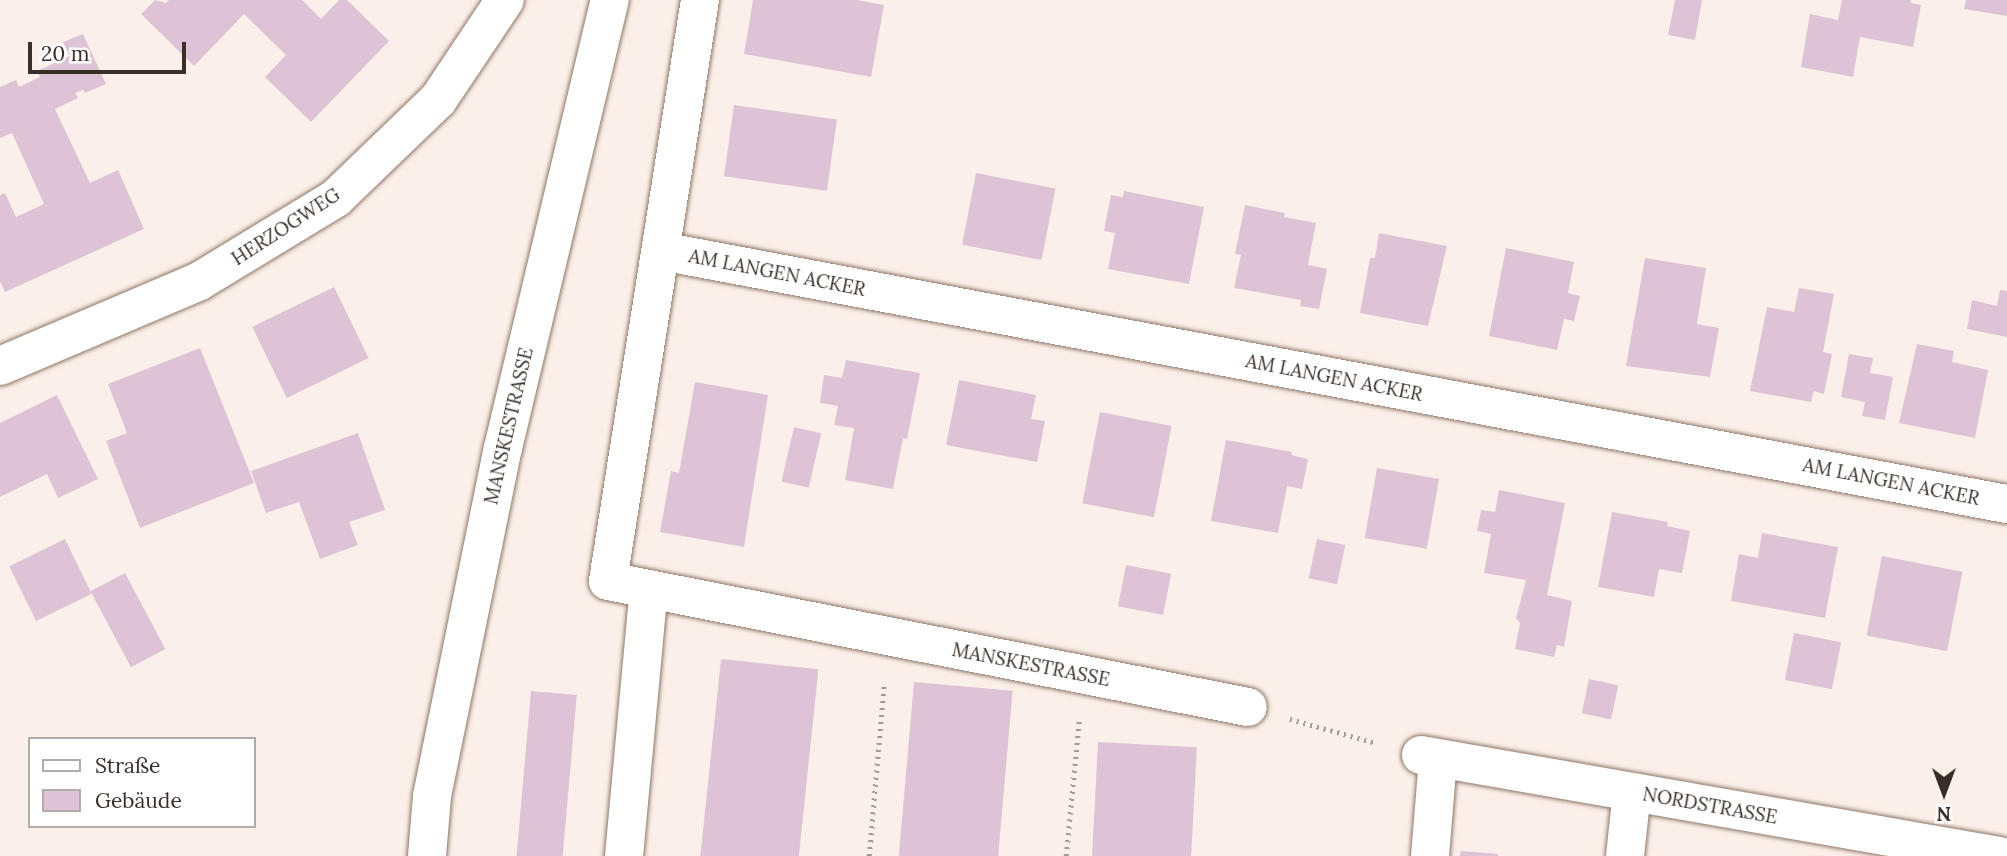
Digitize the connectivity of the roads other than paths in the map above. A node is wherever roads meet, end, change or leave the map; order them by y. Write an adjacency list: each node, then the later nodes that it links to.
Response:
1 (505, 0): 5 (street, HERZOGWEG)
2 (610, 0): 11 (street, MANSKESTRASSE)
3 (700, 0): 4 (street, MANSKESTRASSE)
4 (661, 251): 6 (street, AM LANGEN ACKER); 7 (street, MANSKESTRASSE)
5 (0, 366)
6 (2007, 504)
7 (649, 589): 8 (street, MANSKESTRASSE); 12 (street)
8 (1248, 707)
9 (1632, 792): 10 (street, NORDSTRASSE); 13 (street, NORDSTRASSE); 14 (street)
10 (1831, 841): 15 (street, NORDSTRASSE)
11 (427, 856)
12 (624, 856)
13 (1430, 856)
14 (1625, 856)
15 (1999, 856)

